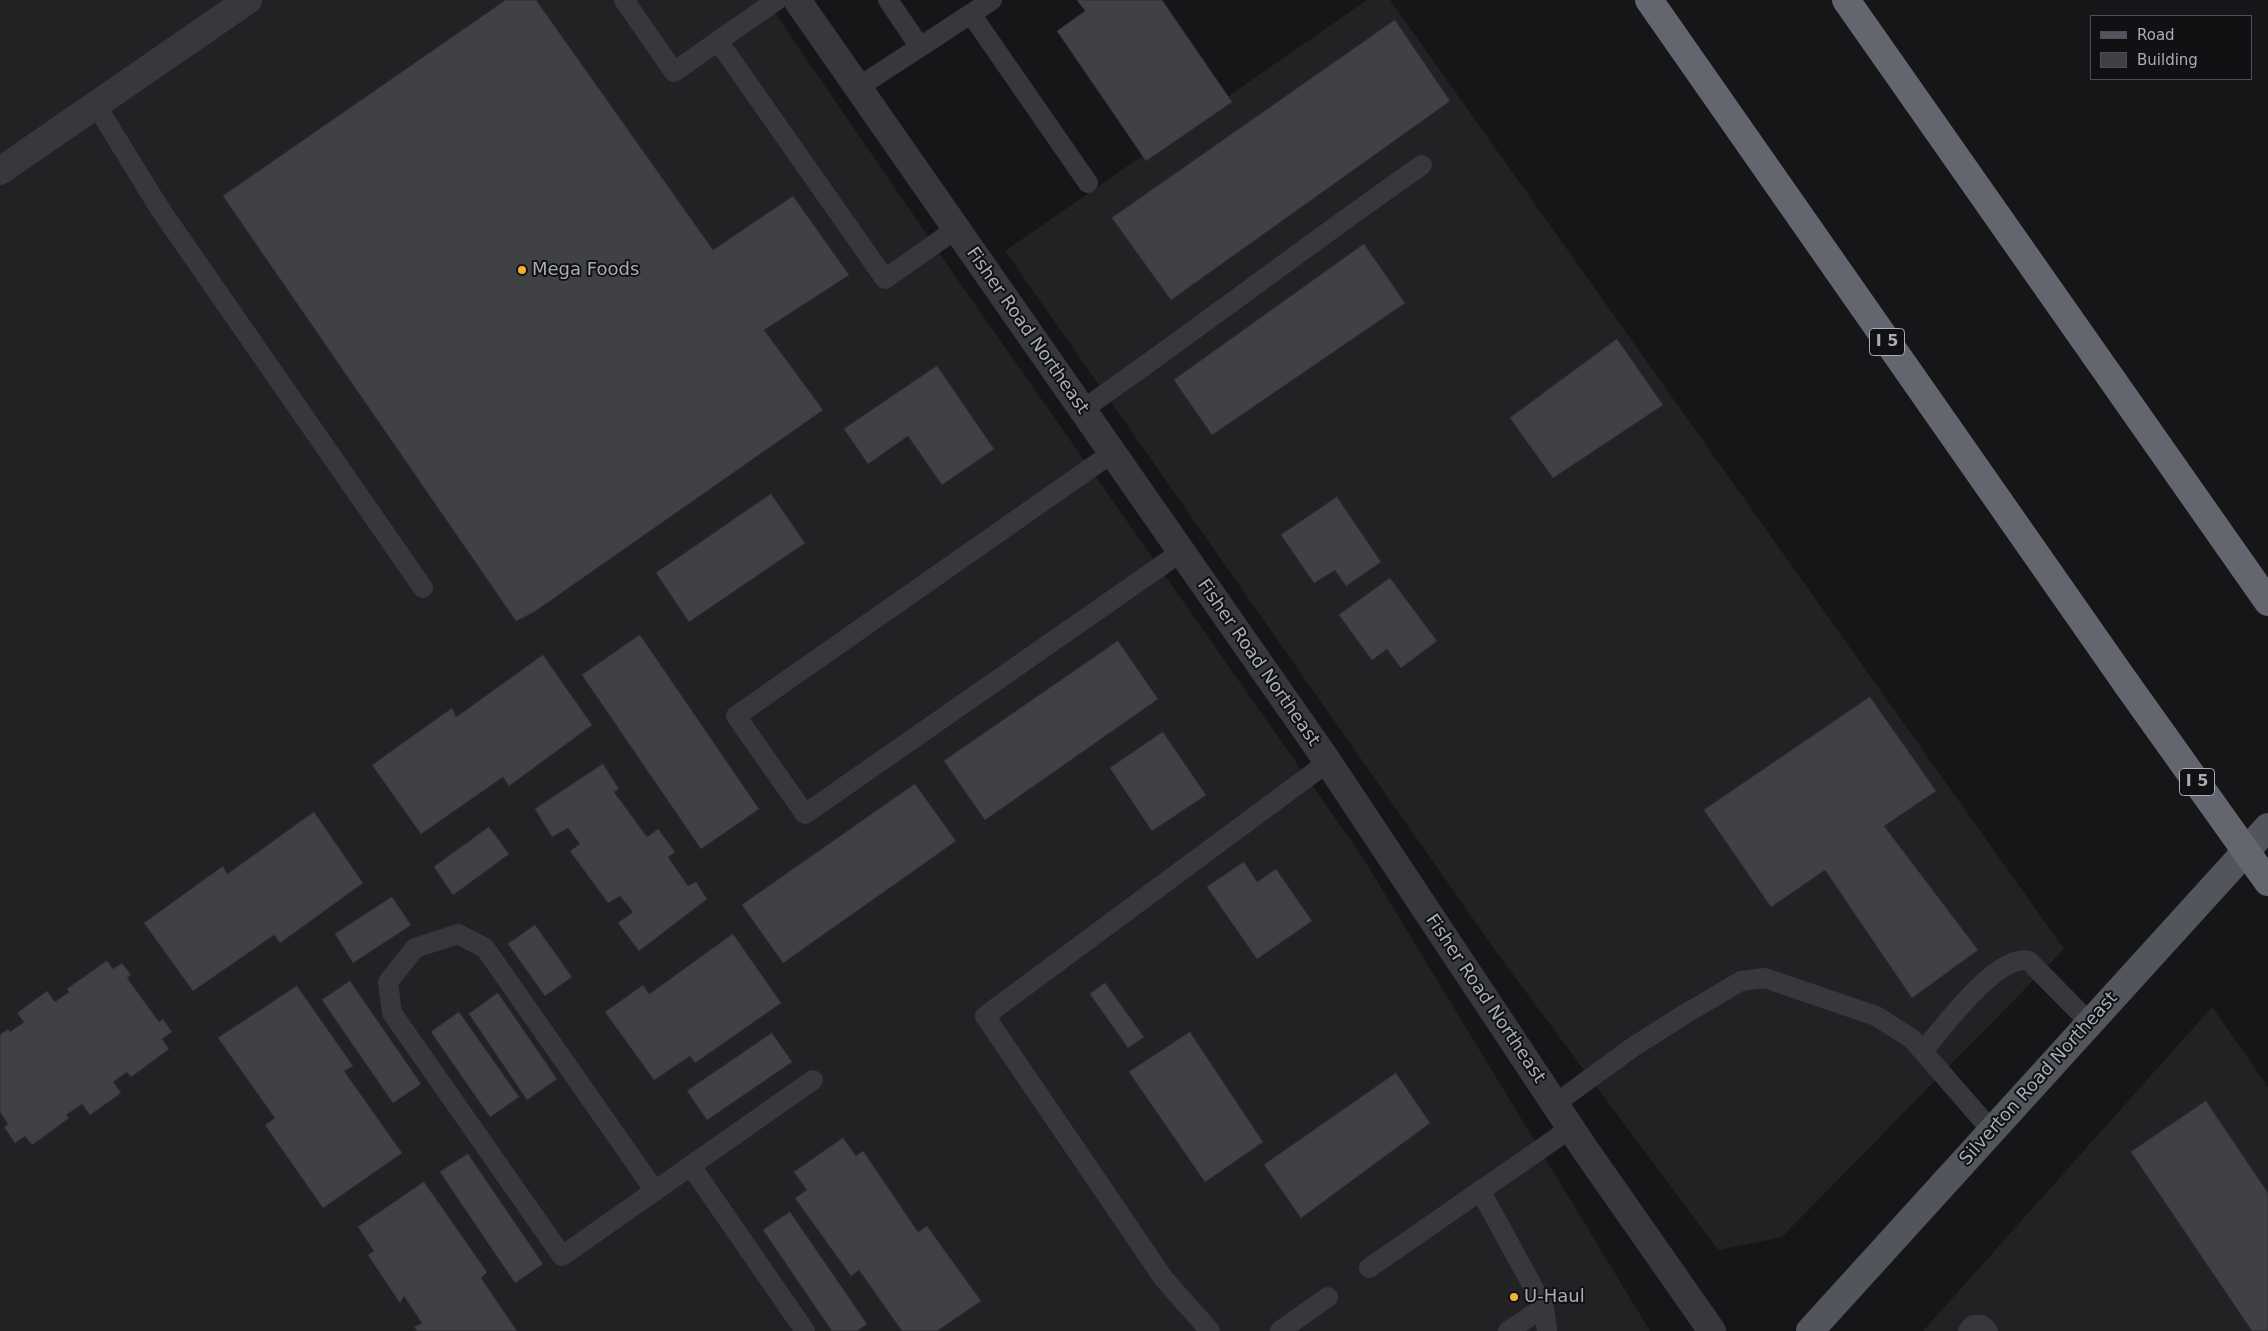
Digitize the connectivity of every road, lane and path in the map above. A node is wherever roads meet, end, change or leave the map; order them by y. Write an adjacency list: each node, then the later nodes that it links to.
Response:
1 (248, 0): 13 (street)
2 (624, 0): 10 (lane)
3 (777, 0): 10 (lane)
4 (797, 0): 12 (street, Fisher Road Northeast)
5 (888, 0): 11 (lane)
6 (992, 0): 9 (lane)
7 (1649, 0): 25 (highway, I 5, bridge)
8 (1846, 0): 22 (highway)
9 (971, 14): 11 (lane); 16 (lane)
10 (718, 41): 17 (lane)
11 (920, 47): 12 (lane)
12 (857, 88): 17 (street, Fisher Road Northeast)
13 (96, 105): 15 (street); 21 (lane)
14 (1422, 165): 18 (lane)
15 (0, 171)
16 (1088, 183)
17 (956, 229): 18 (street, Fisher Road Northeast)
18 (1082, 410): 19 (street, Fisher Road Northeast)
19 (1112, 453): 20 (street, Fisher Road Northeast); 20 (lane)
20 (1181, 552): 23 (street, Fisher Road Northeast)
21 (423, 588)
22 (2268, 602)
23 (1328, 762): 29 (street, Fisher Road Northeast); 39 (lane)
24 (2268, 827): 26 (main road, Silverton Road Northeast)
25 (2268, 882)
26 (2090, 1023): 27 (lane); 31 (main road, Silverton Road Northeast)
27 (1922, 1051): 29 (lane); 31 (lane)
28 (813, 1080): 32 (lane)
29 (1555, 1104): 30 (street, Fisher Road Northeast)
30 (1571, 1128): 33 (lane); 43 (street, Fisher Road Northeast)
31 (1992, 1131): 44 (main road, Silverton Road Northeast)
32 (691, 1166): 34 (lane); 38 (lane)
33 (1480, 1190): 35 (lane); 37 (lane)
34 (655, 1191): 34 (lane)
35 (1370, 1268)
36 (1328, 1298): 40 (lane)
37 (1544, 1307): 41 (lane); 42 (lane)
38 (806, 1331)
39 (1210, 1331)
40 (1280, 1331)
41 (1508, 1331)
42 (1547, 1331)
43 (1712, 1331)
44 (1810, 1331)
45 (1968, 1331): 46 (lane)
46 (1988, 1331)

